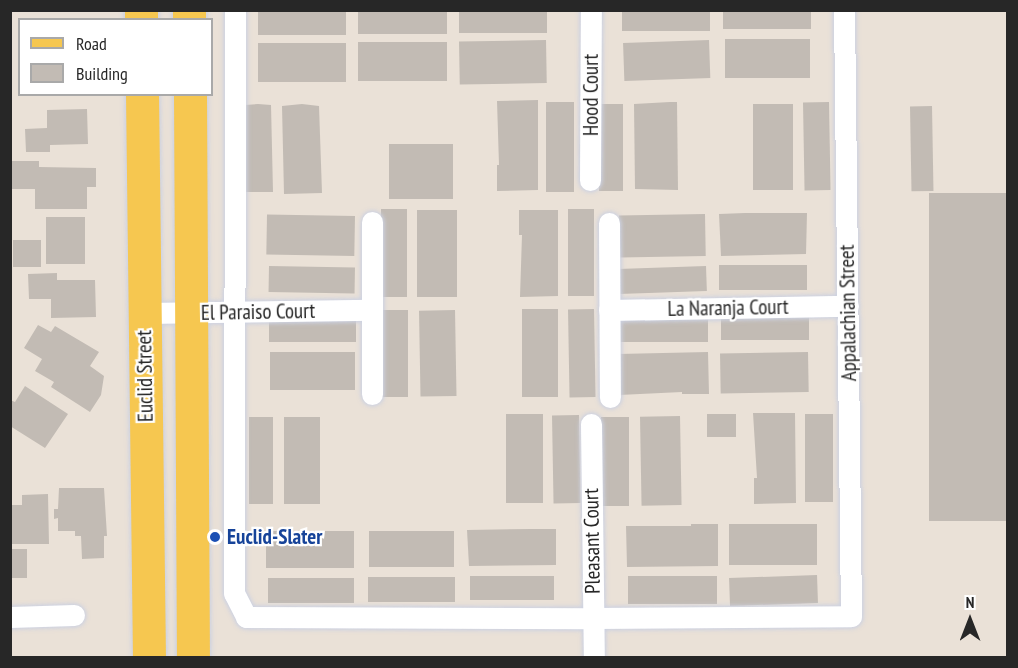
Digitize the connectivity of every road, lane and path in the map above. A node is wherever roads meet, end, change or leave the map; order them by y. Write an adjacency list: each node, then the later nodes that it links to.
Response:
1 (236, 10): 14 (street)
2 (591, 10): 6 (street, Hood Court)
3 (844, 10): 9 (street, Appalachian Street)
4 (142, 96): 13 (main road, Euclid Street)
5 (189, 96): 12 (main road)
6 (591, 180)
7 (372, 222): 10 (street)
8 (609, 223): 11 (street)
9 (848, 306): 11 (street, La Naranja Court); 20 (street, Appalachian Street)
10 (372, 310): 14 (street, El Paraiso Court); 15 (street)
11 (609, 310): 16 (street)
12 (191, 312): 13 (street, El Paraiso Court); 14 (street, El Paraiso Court); 22 (main road)
13 (145, 313): 21 (main road, Euclid Street)
14 (234, 313): 20 (street)
15 (372, 394)
16 (610, 397)
17 (591, 424): 20 (street, Pleasant Court)
18 (74, 615): 19 (street)
19 (10, 617)
20 (593, 618): 23 (street, Pleasant Court)
21 (149, 657)
22 (193, 657)
23 (594, 657)

